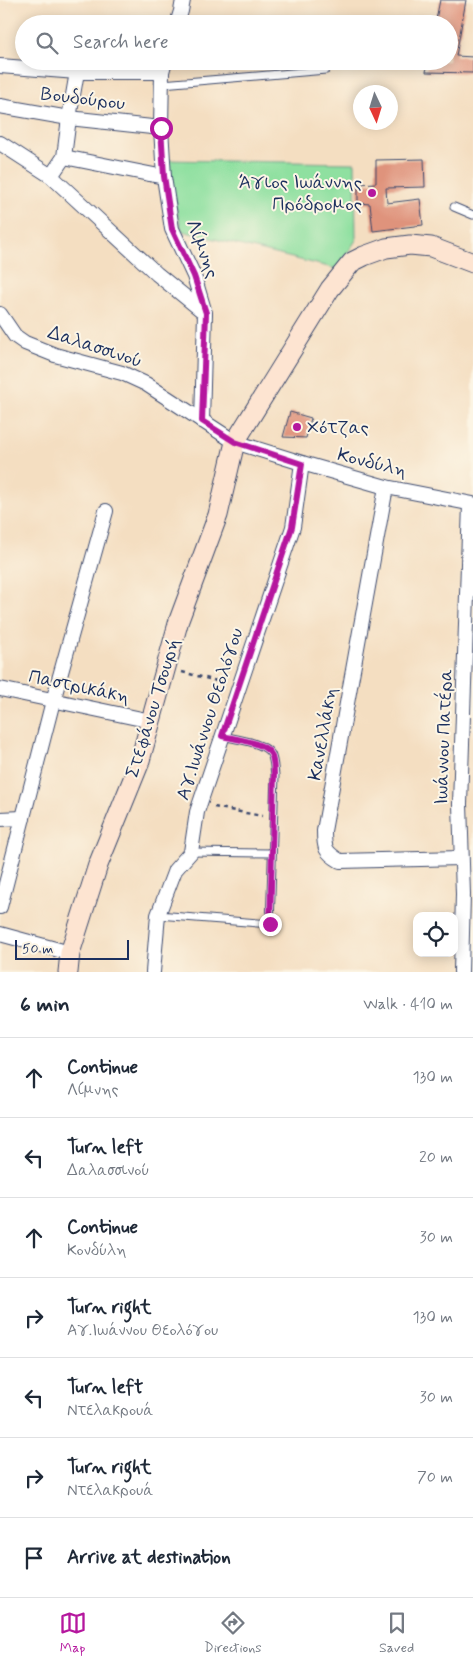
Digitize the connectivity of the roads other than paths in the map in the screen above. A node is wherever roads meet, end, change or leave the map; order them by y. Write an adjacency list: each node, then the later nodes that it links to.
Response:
1 (182, 0): 2 (street)
2 (179, 15)
3 (0, 66): 4 (street)
4 (15, 67)
5 (51, 70): 7 (street)
6 (326, 70): 8 (lane)
7 (77, 72): 8 (street); 10 (street)
8 (163, 73): 11 (street, Λίμνης)
9 (0, 106): 10 (street, Βουδούρου)
10 (69, 118): 11 (street, Βουδούρου); 13 (street)
11 (161, 128): 15 (street, Λίμνης)
12 (0, 143): 14 (street)
13 (64, 157): 14 (street); 15 (street)
14 (50, 176): 19 (street)
15 (164, 176): 19 (street, Λίμνης)
16 (454, 207): 17 (lane)
17 (473, 215)
18 (473, 263): 22 (street, Στεφάνου Τσουρή)
19 (206, 313): 21 (street, Λίμνης)
20 (0, 314): 21 (street, Δαλασσινού)
21 (202, 421): 22 (street, Δαλασσινού)
22 (235, 442): 23 (street, Κονδύλη); 29 (street, Στεφάνου Τσουρή)
23 (302, 464): 24 (street, Κονδύλη); 30 (street, Αγ.Ιωάννου Θεολόγου)
24 (386, 487): 25 (street, Κονδύλη); 35 (street, Κανελλάκη)
25 (471, 504): 35 (street, Ιωάννου Πατέρα)
26 (106, 511): 28 (street)
27 (0, 689): 28 (street, Παστρικάκη)
28 (53, 701): 29 (street, Παστρικάκη); 31 (street)
29 (151, 721): 39 (street, Στεφάνου Τσουρή)
30 (222, 736): 33 (street, Αγ.Ιωάννου Θεολόγου); 34 (lane)
31 (23, 818): 32 (street); 36 (street)
32 (0, 819)
33 (191, 852): 34 (lane); 37 (street)
34 (271, 853): 37 (lane)
35 (461, 858): 42 (street, Ιωάννου Πατέρα)
36 (0, 907)
37 (158, 915): 41 (street)
38 (0, 934): 39 (street)
39 (70, 953): 40 (street, Στεφάνου Τσουρή)
40 (68, 972)
41 (152, 972)
42 (461, 972)

